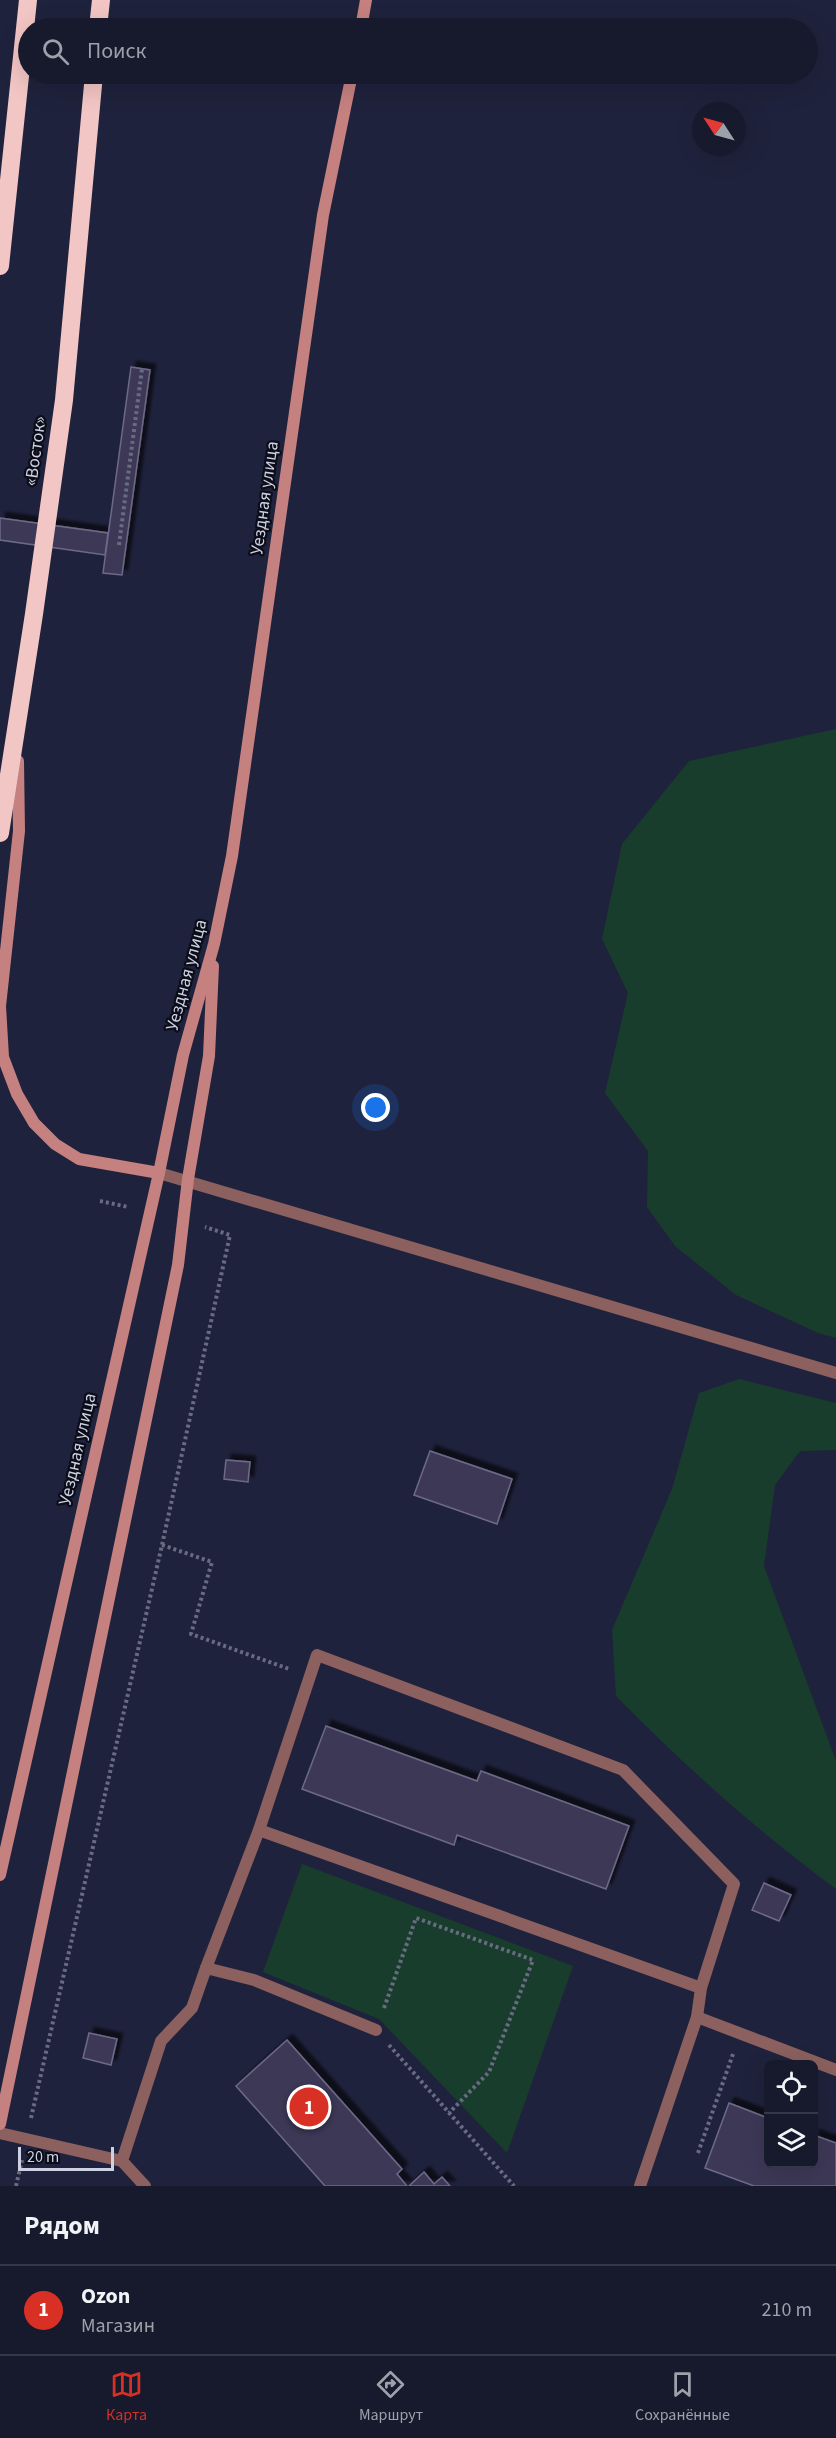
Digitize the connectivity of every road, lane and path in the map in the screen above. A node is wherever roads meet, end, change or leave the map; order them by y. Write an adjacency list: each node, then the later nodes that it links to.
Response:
1 (28, 0): 4 (highway)
2 (101, 0): 5 (highway)
3 (366, 0): 6 (street)
4 (26, 18)
5 (99, 18)
6 (363, 18)
7 (19, 84): 10 (highway)
8 (93, 84): 13 (highway, «Восток»)
9 (350, 84): 15 (street, Уездная улица)
10 (0, 266)
11 (142, 369): 12 (path)
12 (118, 544)
13 (17, 728): 14 (highway, «Восток»); 16 (street)
14 (0, 833)
15 (214, 944): 16 (street, Уездная улица); 17 (street)
16 (159, 1173): 17 (lane); 19 (street, Уездная улица)
17 (188, 1179): 20 (street); 21 (lane)
18 (100, 1201): 19 (path)
19 (149, 1211): 23 (street, Уездная улица)
20 (183, 1221): 31 (street); 33 (path)
21 (836, 1373)
22 (259, 1830): 24 (lane); 25 (lane); 25 (lane)
23 (0, 1875)
24 (206, 1968): 27 (lane); 35 (lane)
25 (701, 1988): 26 (lane)
26 (697, 2017): 29 (lane); 39 (lane)
27 (376, 2030): 30 (path); 30 (path)
28 (743, 2055): 34 (path)
29 (836, 2070)
30 (449, 2113): 38 (path)
31 (0, 2124)
32 (0, 2133): 33 (lane)
33 (27, 2139): 35 (lane); 36 (path)
34 (698, 2153)
35 (122, 2161): 37 (lane)
36 (16, 2186)
37 (145, 2186)
38 (514, 2186)
39 (640, 2186)

